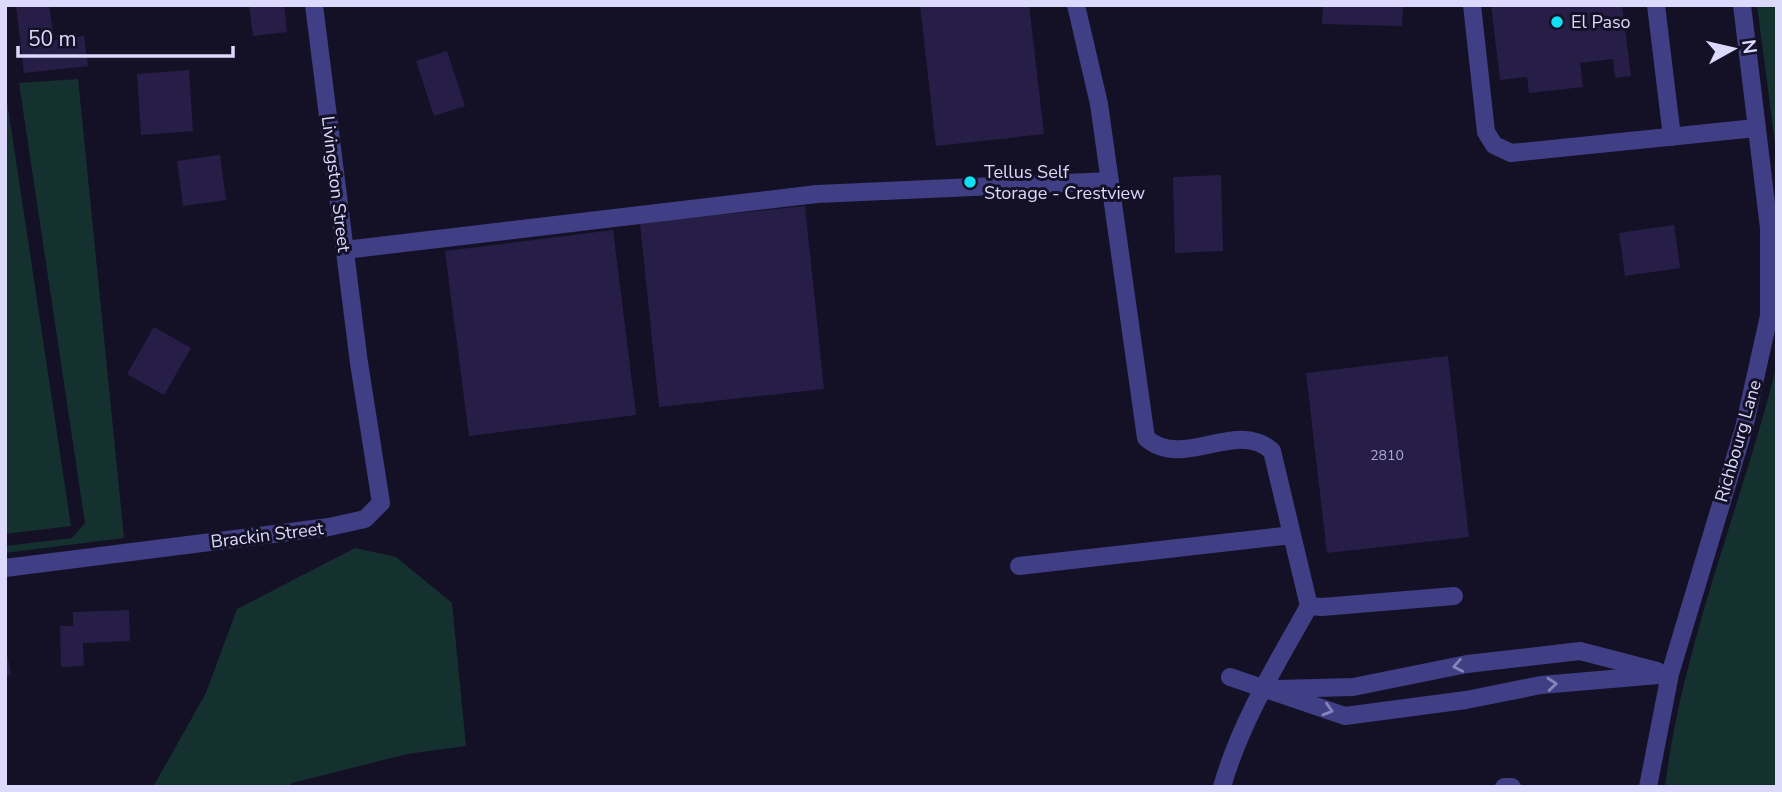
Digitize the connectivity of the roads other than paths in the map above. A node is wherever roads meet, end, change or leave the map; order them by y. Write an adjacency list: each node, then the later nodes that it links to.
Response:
1 (314, 5): 9 (street, Livingston Street)
2 (1076, 5): 8 (street)
3 (1472, 5): 7 (street)
4 (1656, 5): 7 (street)
5 (1742, 5): 6 (street, Richbourg Lane)
6 (1756, 128): 7 (street); 16 (street, Richbourg Lane)
7 (1672, 136)
8 (1110, 181): 9 (street); 11 (street)
9 (345, 250): 10 (street, Livingston Street)
10 (359, 363): 13 (street, Brackin Street)
11 (1292, 535): 12 (street); 15 (street)
12 (1019, 566)
13 (5, 568)
14 (1454, 596): 15 (street)
15 (1309, 606): 18 (street)
16 (1670, 674): 18 (street, one-way to 18); 18 (street, one-way to 16); 22 (street, Richbourg Lane)
17 (1230, 677): 18 (street)
18 (1263, 690): 19 (street)
19 (1222, 787)
20 (1504, 787): 21 (street)
21 (1511, 787)
22 (1648, 787)

